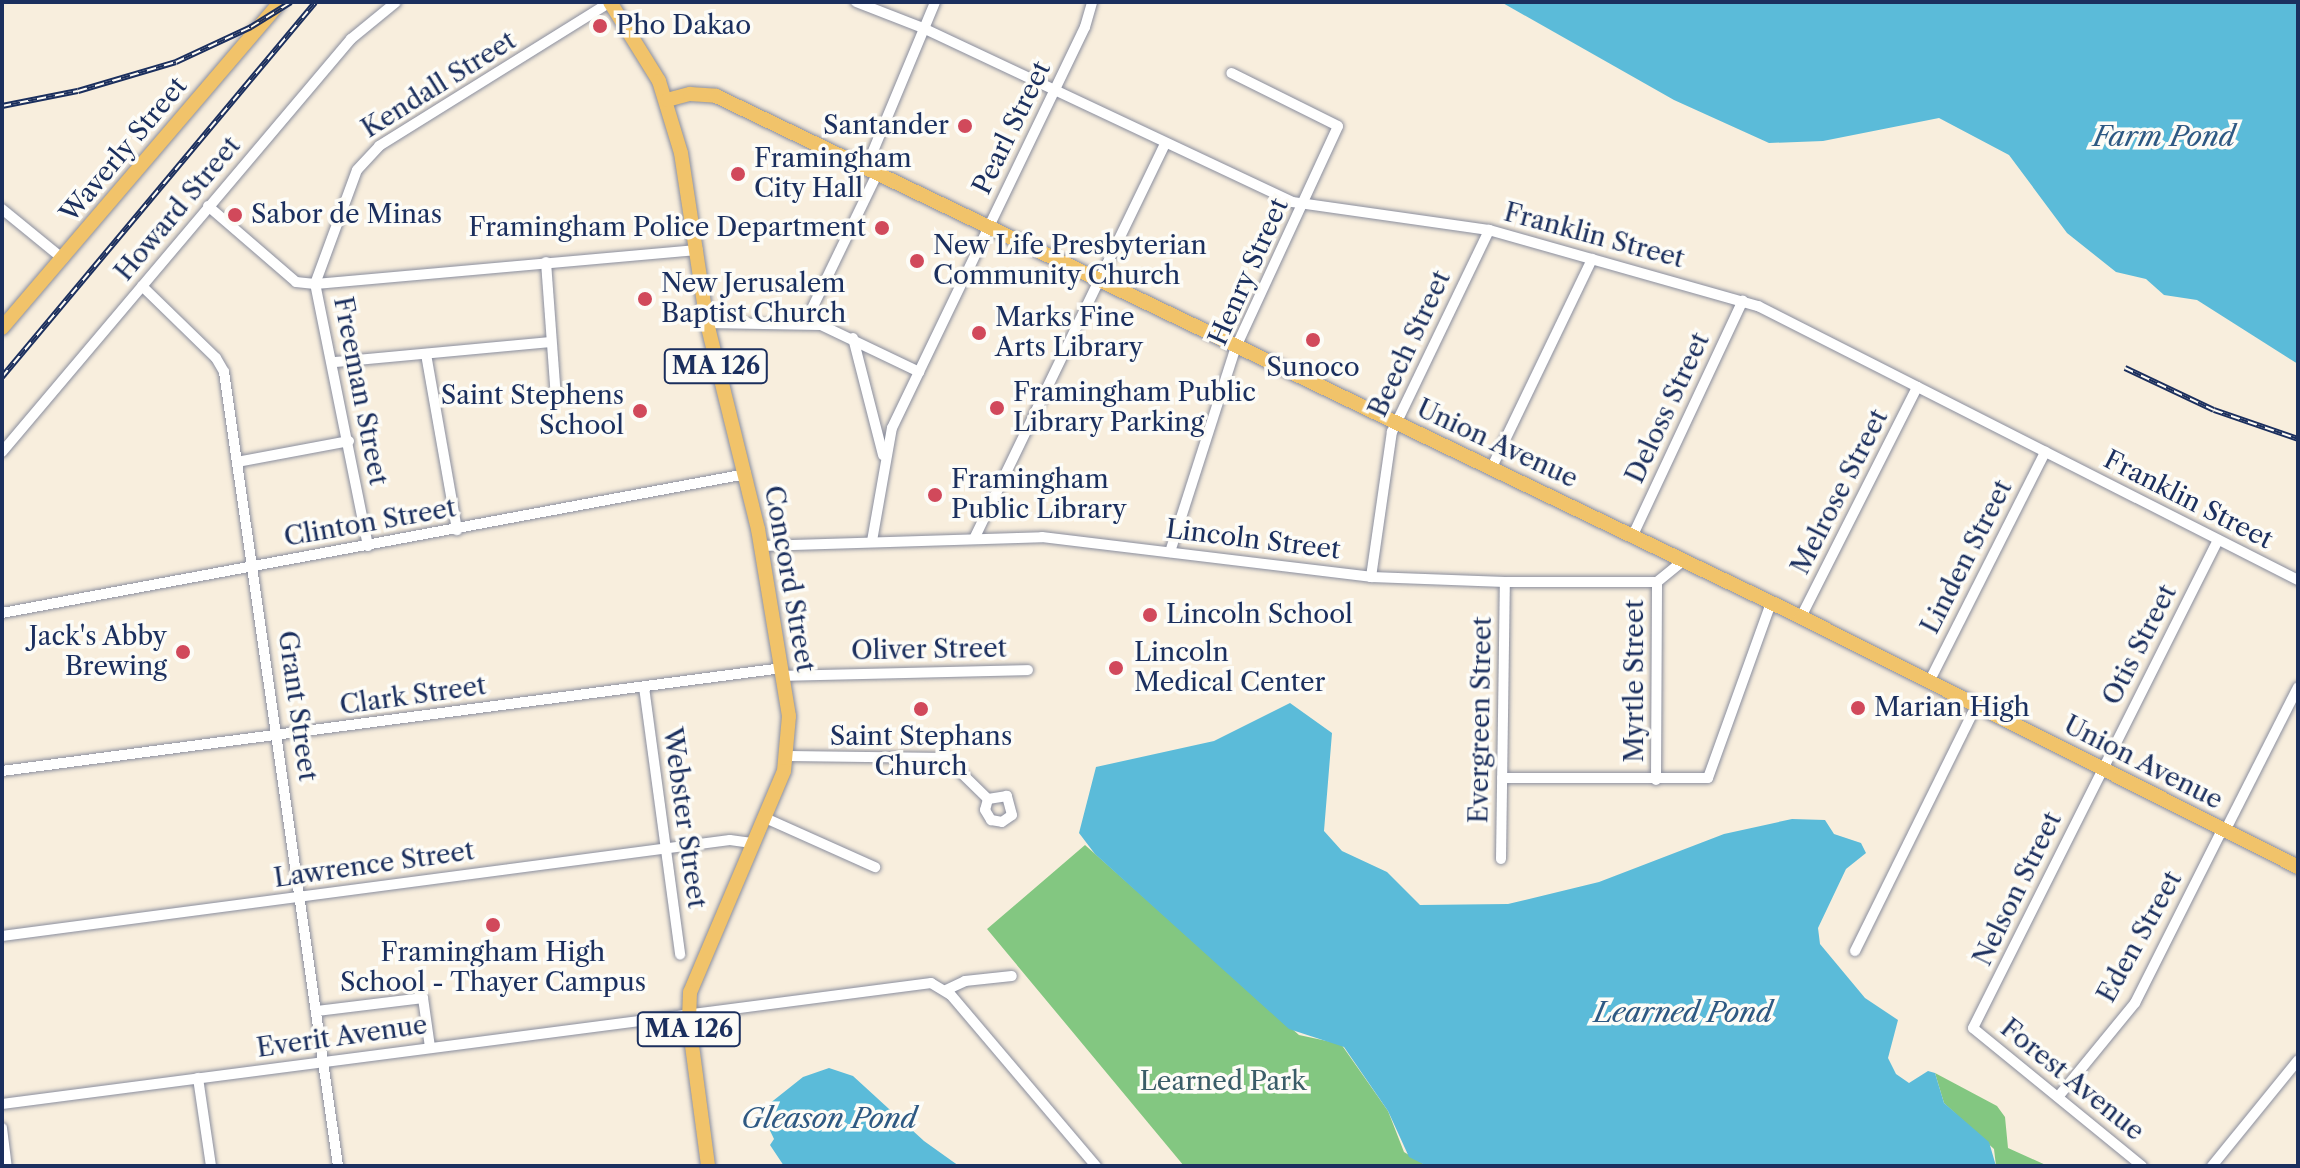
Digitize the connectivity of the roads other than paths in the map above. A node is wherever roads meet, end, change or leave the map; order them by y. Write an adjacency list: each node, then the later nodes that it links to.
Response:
1 (280, 2): 19 (main road, Waverly Street)
2 (396, 2): 14 (street, Howard Street)
3 (610, 2): 10 (main road, Concord Street / MA 126); 23 (street, Kendall Street)
4 (856, 2): 7 (street, Franklin Street)
5 (935, 2): 7 (street)
6 (1092, 2): 9 (street, Pearl Street)
7 (923, 28): 9 (street, Franklin Street); 12 (street)
8 (1231, 73): 13 (street, Henry Street)
9 (1054, 90): 11 (street, Franklin Street); 16 (street, Pearl Street)
10 (667, 100): 12 (main road, Union Avenue); 18 (main road, Concord Street / MA 126)
11 (1165, 144): 13 (street, Franklin Street); 22 (street)
12 (872, 171): 16 (main road, Union Avenue); 26 (street)
13 (1303, 205): 17 (street, Franklin Street); 31 (street, Henry Street)
14 (208, 206): 23 (street, Freeman Street); 24 (street, Howard Street)
15 (2, 209): 19 (street)
16 (988, 227): 22 (main road, Union Avenue); 34 (street, Pearl Street)
17 (1489, 230): 20 (street, Franklin Street); 37 (street, Beech Street)
18 (697, 250): 21 (street); 27 (main road, Concord Street / MA 126)
19 (63, 259): 28 (main road, Waverly Street)
20 (1592, 259): 25 (street, Franklin Street); 43 (street)
21 (546, 262): 23 (street); 30 (street)
22 (1099, 281): 31 (main road, Union Avenue); 47 (street)
23 (315, 284): 33 (street, Freeman Street)
24 (142, 286): 39 (street, Howard Street); 42 (street, Grant Street)
25 (1743, 300): 35 (street, Franklin Street); 46 (street, Deloss Street)
26 (806, 321): 27 (street); 29 (street)
27 (707, 323): 44 (main road, Concord Street / MA 126)
28 (2, 328)
29 (853, 338): 34 (street); 41 (street)
30 (551, 342): 32 (street); 36 (street)
31 (1236, 347): 37 (main road, Union Avenue); 52 (street, Henry Street)
32 (426, 354): 33 (street); 45 (street)
33 (335, 362): 38 (street, Freeman Street)
34 (919, 372): 41 (street, Pearl Street)
35 (1917, 387): 40 (street, Franklin Street); 61 (street, Melrose Street)
36 (556, 398)
37 (1396, 422): 43 (main road, Union Avenue); 55 (street, Beech Street)
38 (349, 441): 42 (street); 50 (street, Freeman Street)
39 (2, 452)
40 (2045, 452): 48 (street, Franklin Street); 64 (street, Linden Street)
41 (884, 457): 49 (street, Pearl Street)
42 (237, 462): 54 (street, Grant Street)
43 (1492, 467): 46 (main road, Union Avenue)
44 (746, 474): 45 (street, Clinton Street); 51 (main road, Concord Street / MA 126)
45 (457, 530): 50 (street, Clinton Street)
46 (1633, 535): 53 (main road, Union Avenue)
47 (974, 539): 49 (street, Lincoln Street); 52 (street, Lincoln Street)
48 (2218, 540): 56 (street, Franklin Street); 70 (street, Otis Street)
49 (872, 541): 51 (street, Lincoln Street)
50 (368, 546): 54 (street, Clinton Street)
51 (761, 546): 63 (main road, Concord Street / MA 126)
52 (1170, 552): 55 (street, Lincoln Street)
53 (1684, 560): 58 (street); 59 (main road, Union Avenue)
54 (253, 567): 60 (street, Clinton Street); 68 (street, Grant Street)
55 (1371, 577): 57 (street, Lincoln Street)
56 (2298, 580)
57 (1505, 582): 58 (street, Lincoln Street); 72 (street, Evergreen Street)
58 (1657, 582): 73 (street, Myrtle Street)
59 (1771, 603): 61 (main road, Union Avenue); 73 (street)
60 (2, 613)
61 (1801, 617): 64 (main road, Union Avenue)
62 (1028, 670): 63 (street, Oliver Street)
63 (782, 672): 65 (street, Clark Street); 69 (main road, Concord Street / MA 126)
64 (1929, 682): 67 (main road, Union Avenue)
65 (644, 687): 68 (street, Clark Street); 78 (street, Webster Street)
66 (2298, 687): 76 (street, Eden Street)
67 (1976, 706): 70 (main road, Union Avenue); 84 (street)
68 (279, 736): 71 (street, Clark Street); 82 (street, Grant Street)
69 (788, 756): 74 (street); 75 (main road, Concord Street / MA 126)
70 (2102, 770): 76 (main road, Union Avenue); 90 (street, Nelson Street)
71 (2, 771)
72 (1502, 778): 73 (street); 79 (street, Evergreen Street)
73 (1656, 780)
74 (988, 799)
75 (763, 817): 77 (main road, Concord Street / MA 126); 80 (street)
76 (2223, 831): 81 (main road, Union Avenue); 95 (street, Eden Street)
77 (752, 843): 78 (street, Lawrence Street); 89 (main road, Concord Street / MA 126)
78 (667, 848): 82 (street, Lawrence Street); 85 (street, Webster Street)
79 (1501, 859)
80 (875, 867)
81 (2298, 867)
82 (301, 897): 83 (street, Lawrence Street); 88 (street, Grant Street)
83 (2, 936)
84 (1855, 951)
85 (680, 955)
86 (1012, 976): 87 (street)
87 (946, 990): 89 (street, Everit Avenue); 102 (street)
88 (317, 1011): 91 (street); 93 (street, Grant Street)
89 (688, 1013): 91 (street, Everit Avenue); 101 (main road, Concord Street / MA 126)
90 (1973, 1028): 95 (street, Forest Avenue)
91 (430, 1047): 93 (street, Everit Avenue)
92 (2298, 1060): 104 (street)
93 (324, 1061): 94 (street, Everit Avenue); 100 (street, Grant Street)
94 (198, 1078): 96 (street, Everit Avenue); 99 (street)
95 (2058, 1097): 103 (street, Forest Avenue)
96 (2, 1104)
97 (2, 1128): 98 (street)
98 (7, 1166)
99 (211, 1166)
100 (338, 1166)
101 (708, 1166)
102 (1096, 1166)
103 (2142, 1166)
104 (2212, 1166)

